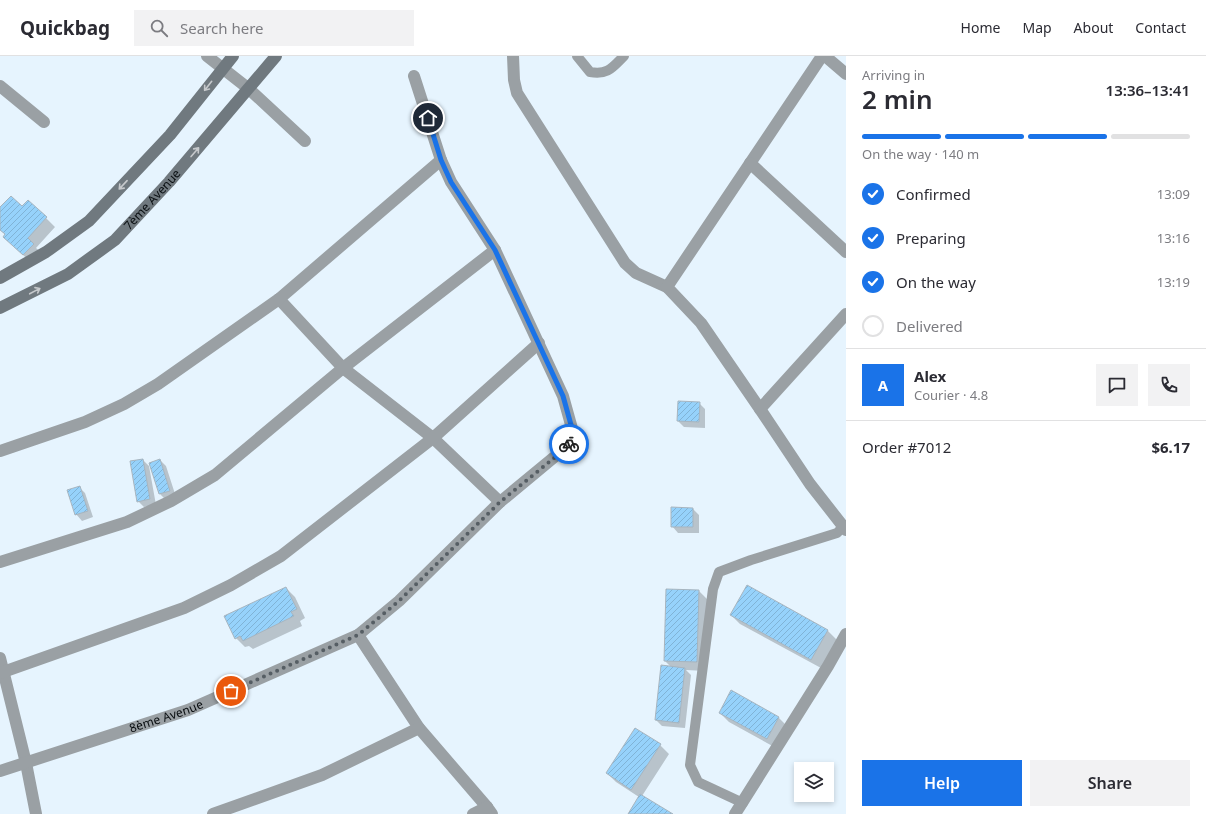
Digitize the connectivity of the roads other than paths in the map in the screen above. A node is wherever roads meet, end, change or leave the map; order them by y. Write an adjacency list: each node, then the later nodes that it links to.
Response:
1 (207, 56): 8 (street)
2 (233, 56): 8 (street)
3 (276, 56): 12 (street, 7ème Avenue)
4 (513, 56): 20 (street)
5 (577, 56): 6 (lane)
6 (624, 56)
7 (823, 56): 9 (street); 16 (street)
8 (222, 69): 12 (street); 19 (street, one-way to 19)
9 (846, 74)
10 (414, 76): 15 (street)
11 (0, 86): 13 (street)
12 (249, 89): 14 (street); 22 (street, 7ème Avenue, one-way to 12)
13 (44, 122)
14 (305, 141)
15 (441, 160): 17 (street); 21 (street)
16 (750, 163): 18 (street); 20 (street)
17 (495, 250): 24 (street); 25 (street)
18 (846, 252)
19 (0, 278)
20 (667, 287): 26 (street)
21 (279, 299): 25 (street); 28 (street)
22 (0, 308)
23 (846, 314): 26 (street)
24 (539, 343): 27 (street); 29 (street, 8ème Avenue)
25 (343, 368): 27 (street); 31 (street)
26 (760, 409): 30 (street)
27 (433, 438): 29 (street); 35 (street)
28 (0, 451)
29 (500, 502): 33 (street, 8ème Avenue)
30 (845, 526): 39 (lane)
31 (0, 562)
32 (846, 634): 39 (street)
33 (358, 635): 36 (street); 37 (street, 8ème Avenue)
34 (0, 658): 35 (street)
35 (2, 672): 37 (street)
36 (419, 728): 40 (street); 42 (street)
37 (26, 763): 38 (street, 8ème Avenue); 41 (street)
38 (0, 771)
39 (743, 803): 44 (street)
40 (490, 810): 43 (street)
41 (36, 814)
42 (213, 814)
43 (473, 814)
44 (735, 814)

